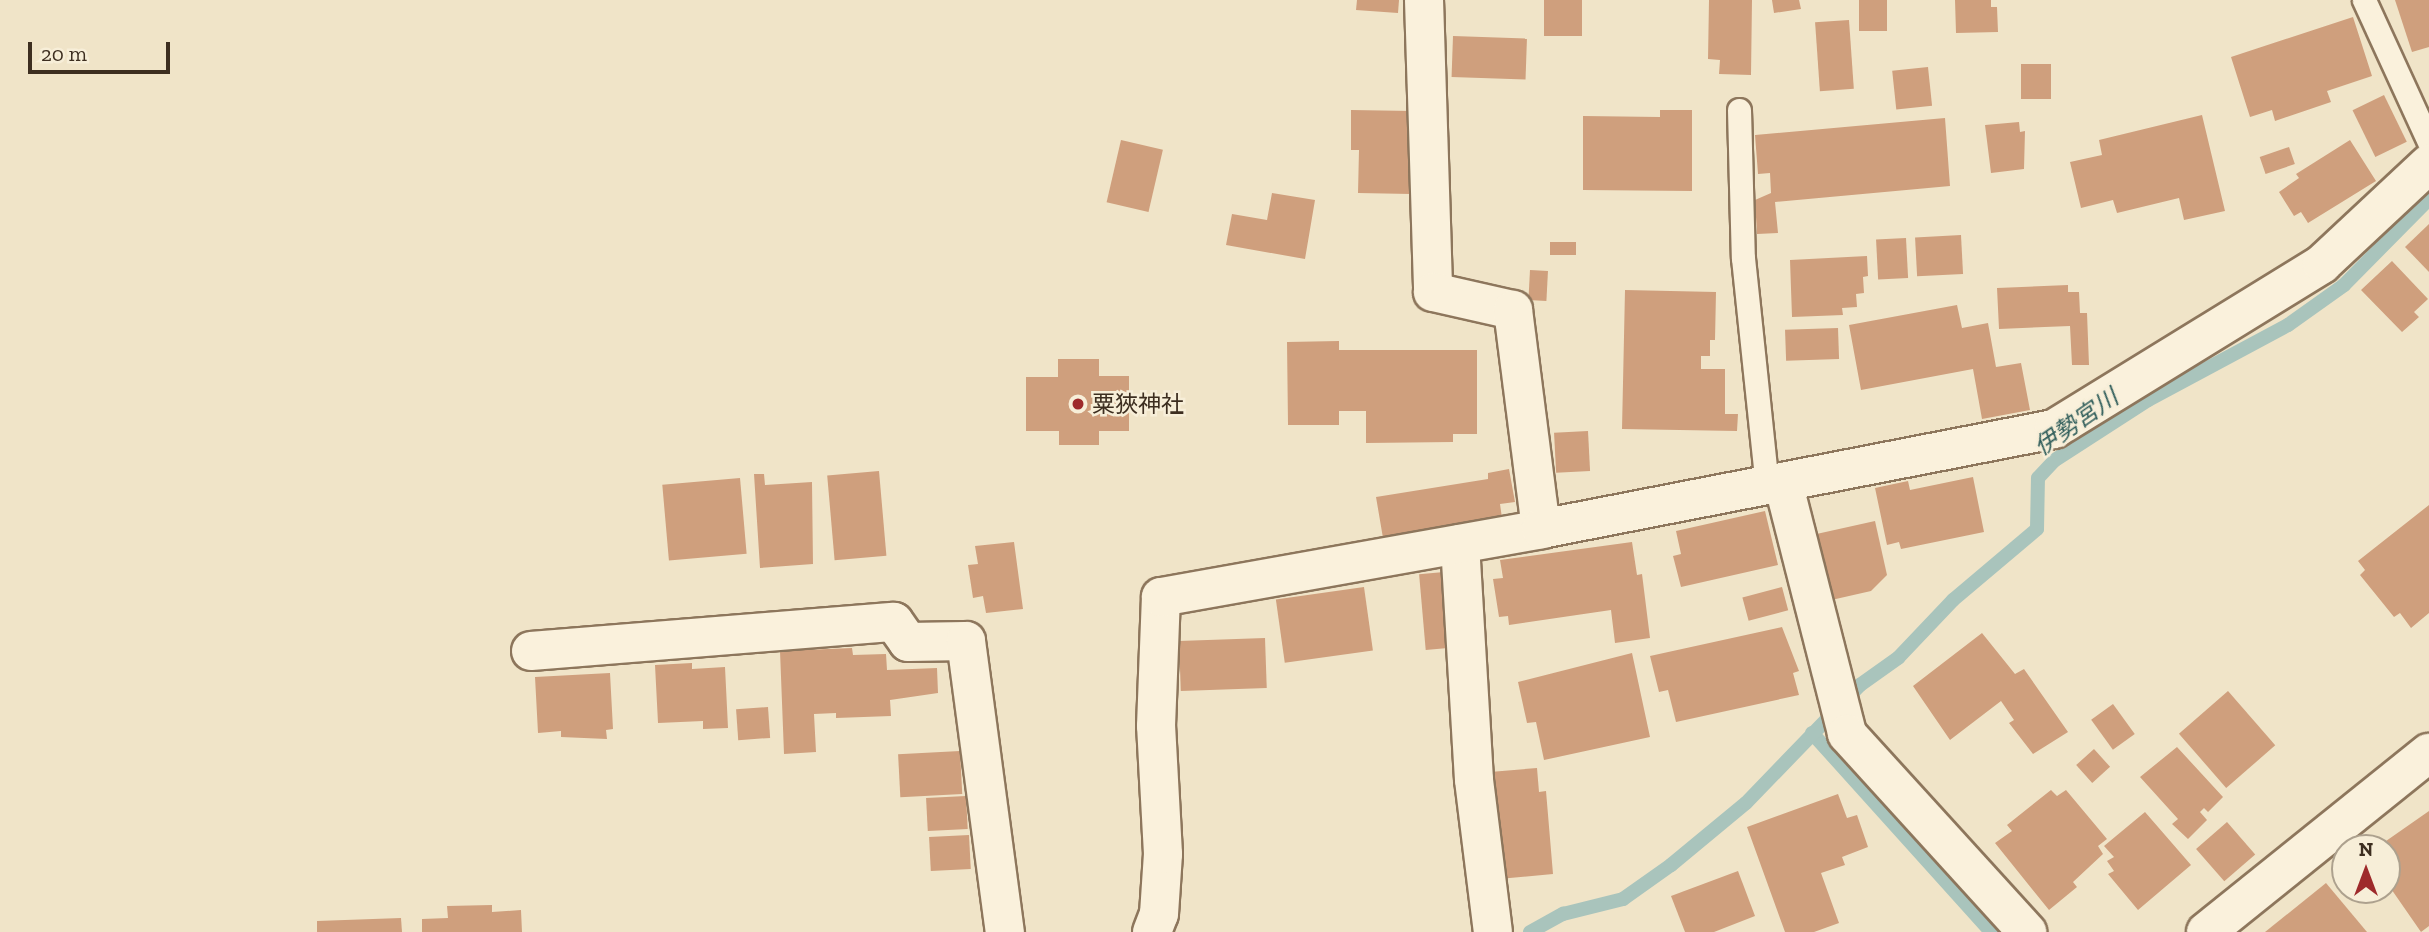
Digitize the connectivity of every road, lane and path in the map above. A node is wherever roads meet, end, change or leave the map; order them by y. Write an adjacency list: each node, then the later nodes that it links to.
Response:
1 (1424, 0): 7 (street)
2 (2364, 0): 4 (lane)
3 (1740, 110): 6 (lane)
4 (2429, 142)
5 (2429, 164): 6 (street)
6 (1775, 483): 7 (street); 14 (street)
7 (1541, 529): 8 (street)
8 (1460, 544): 12 (street); 13 (street)
9 (531, 651): 11 (street)
10 (2429, 754): 15 (street)
11 (1004, 932)
12 (1152, 932)
13 (1493, 932)
14 (2028, 932)
15 (2206, 932)

